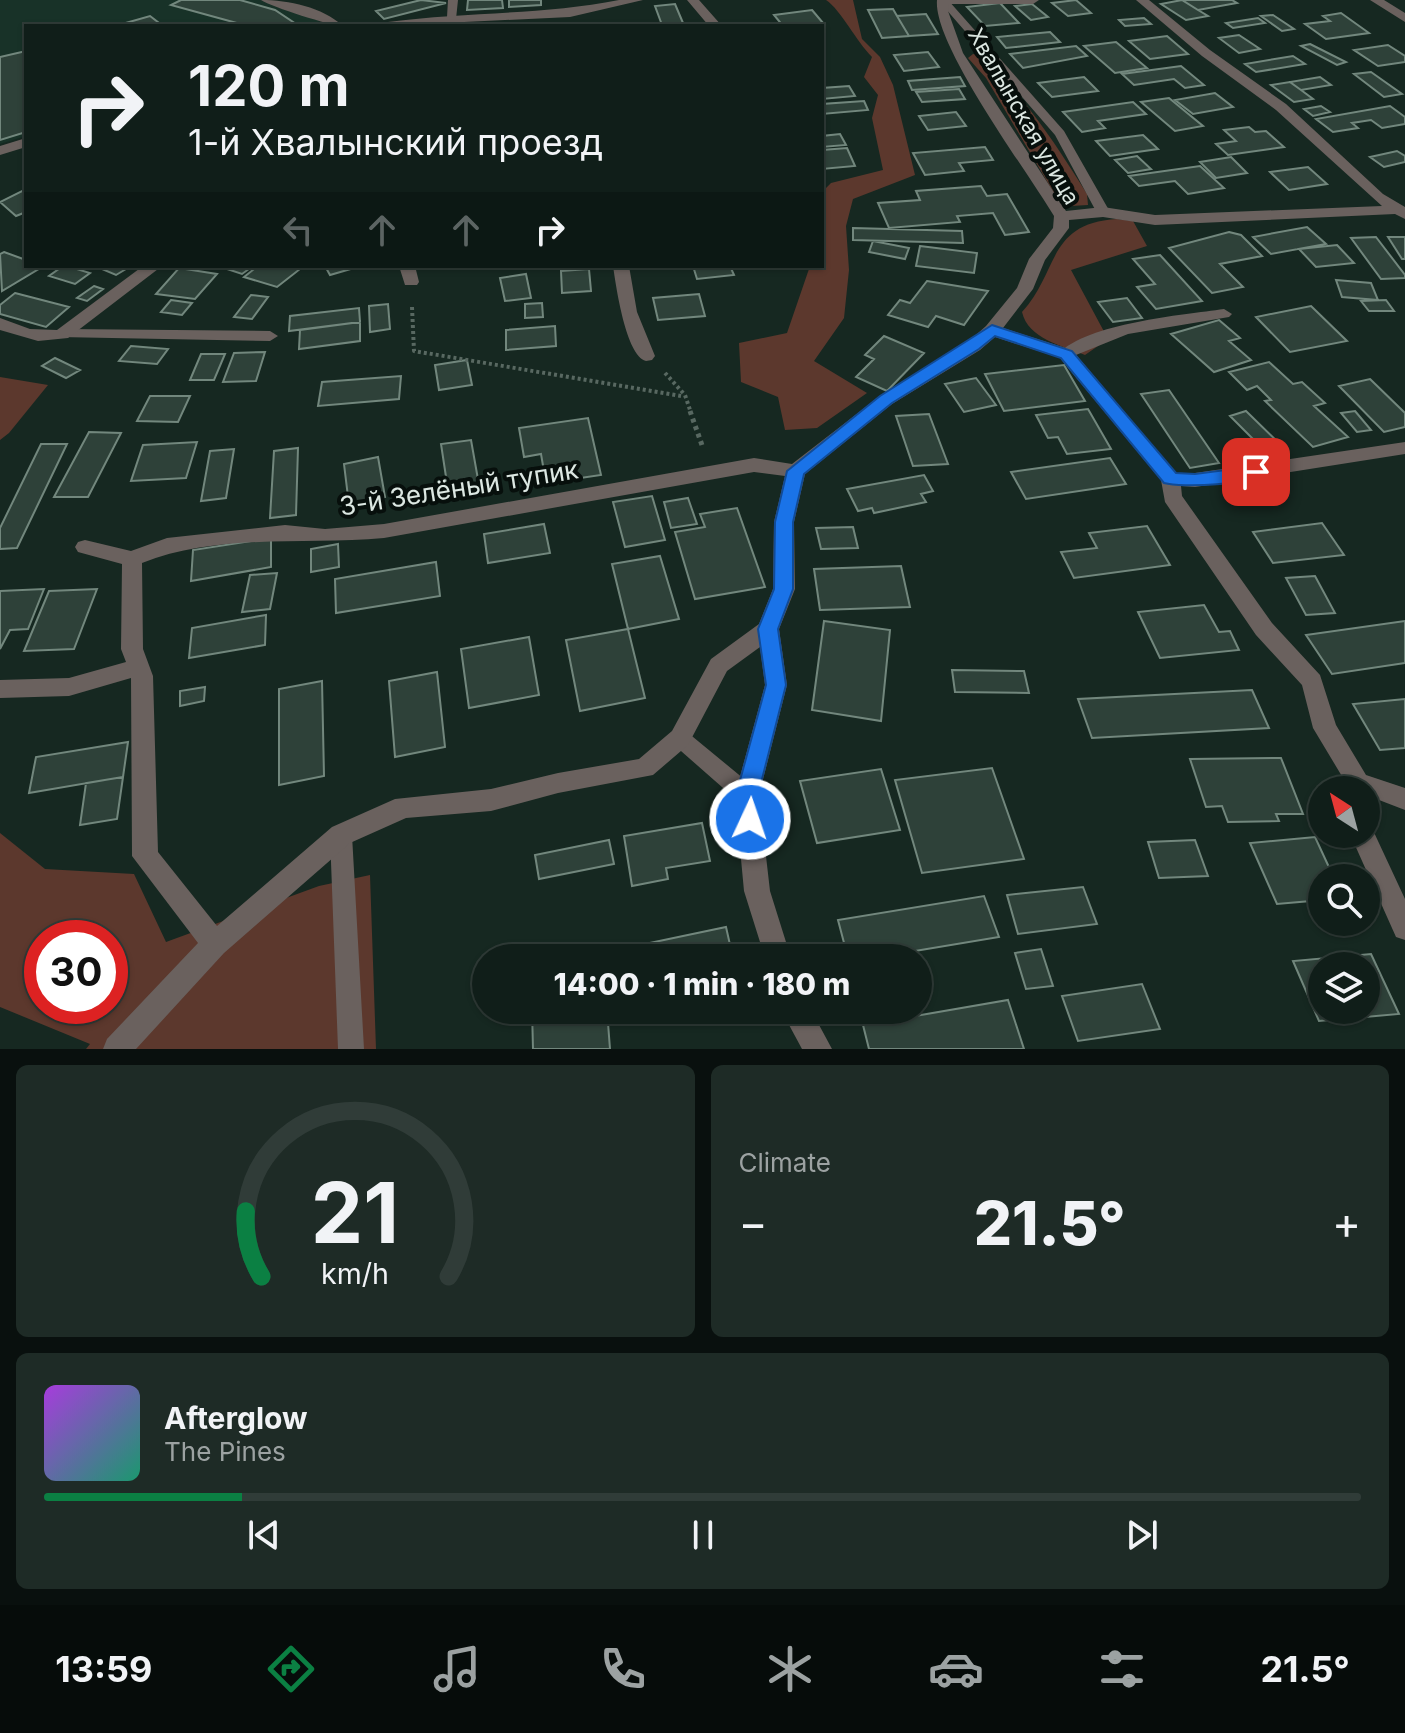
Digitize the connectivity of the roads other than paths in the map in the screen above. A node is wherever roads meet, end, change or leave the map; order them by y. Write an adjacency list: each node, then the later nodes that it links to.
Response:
1 (267, 0): 12 (street)
2 (453, 0): 10 (lane)
3 (637, 0): 9 (street)
4 (693, 0): 15 (street)
5 (943, 0): 6 (street); 18 (lane); 20 (street, Хвалынская улица)
6 (1033, 0)
7 (1142, 0): 19 (street)
8 (1376, 0): 11 (street)
9 (570, 13): 10 (street); 14 (street)
10 (452, 17): 13 (street)
11 (1405, 18)
12 (333, 24)
13 (402, 24)
14 (574, 24)
15 (714, 24)
16 (24, 143): 17 (street)
17 (0, 151)
18 (1103, 212): 19 (street); 20 (street)
19 (1399, 212)
20 (1062, 216): 25 (street, Хвалынская улица)
21 (151, 268): 26 (street)
22 (621, 268): 29 (street)
23 (1224, 314): 28 (lane)
24 (0, 323): 26 (street)
25 (992, 330): 28 (street); 31 (street, Хвалынская улица)
26 (64, 334): 27 (lane)
27 (270, 336)
28 (1066, 354): 32 (street)
29 (646, 356)
30 (1405, 448): 32 (street)
31 (796, 471): 34 (street, 3-й Зелёный тупик); 35 (street)
32 (1171, 479): 39 (street)
33 (85, 547): 34 (street)
34 (132, 559): 36 (street)
35 (768, 629): 38 (street); 41 (street)
36 (139, 667): 37 (street); 46 (street)
37 (0, 689)
38 (680, 738): 41 (lane); 43 (street)
39 (1351, 776)
40 (1380, 792): 42 (street)
41 (747, 795): 47 (street)
42 (1405, 799)
43 (341, 835): 46 (street); 50 (lane)
44 (1368, 848): 45 (street)
45 (1405, 928)
46 (215, 944): 49 (street)
47 (774, 944)
48 (803, 1024): 51 (street)
49 (117, 1049)
50 (351, 1049)
51 (818, 1049)

